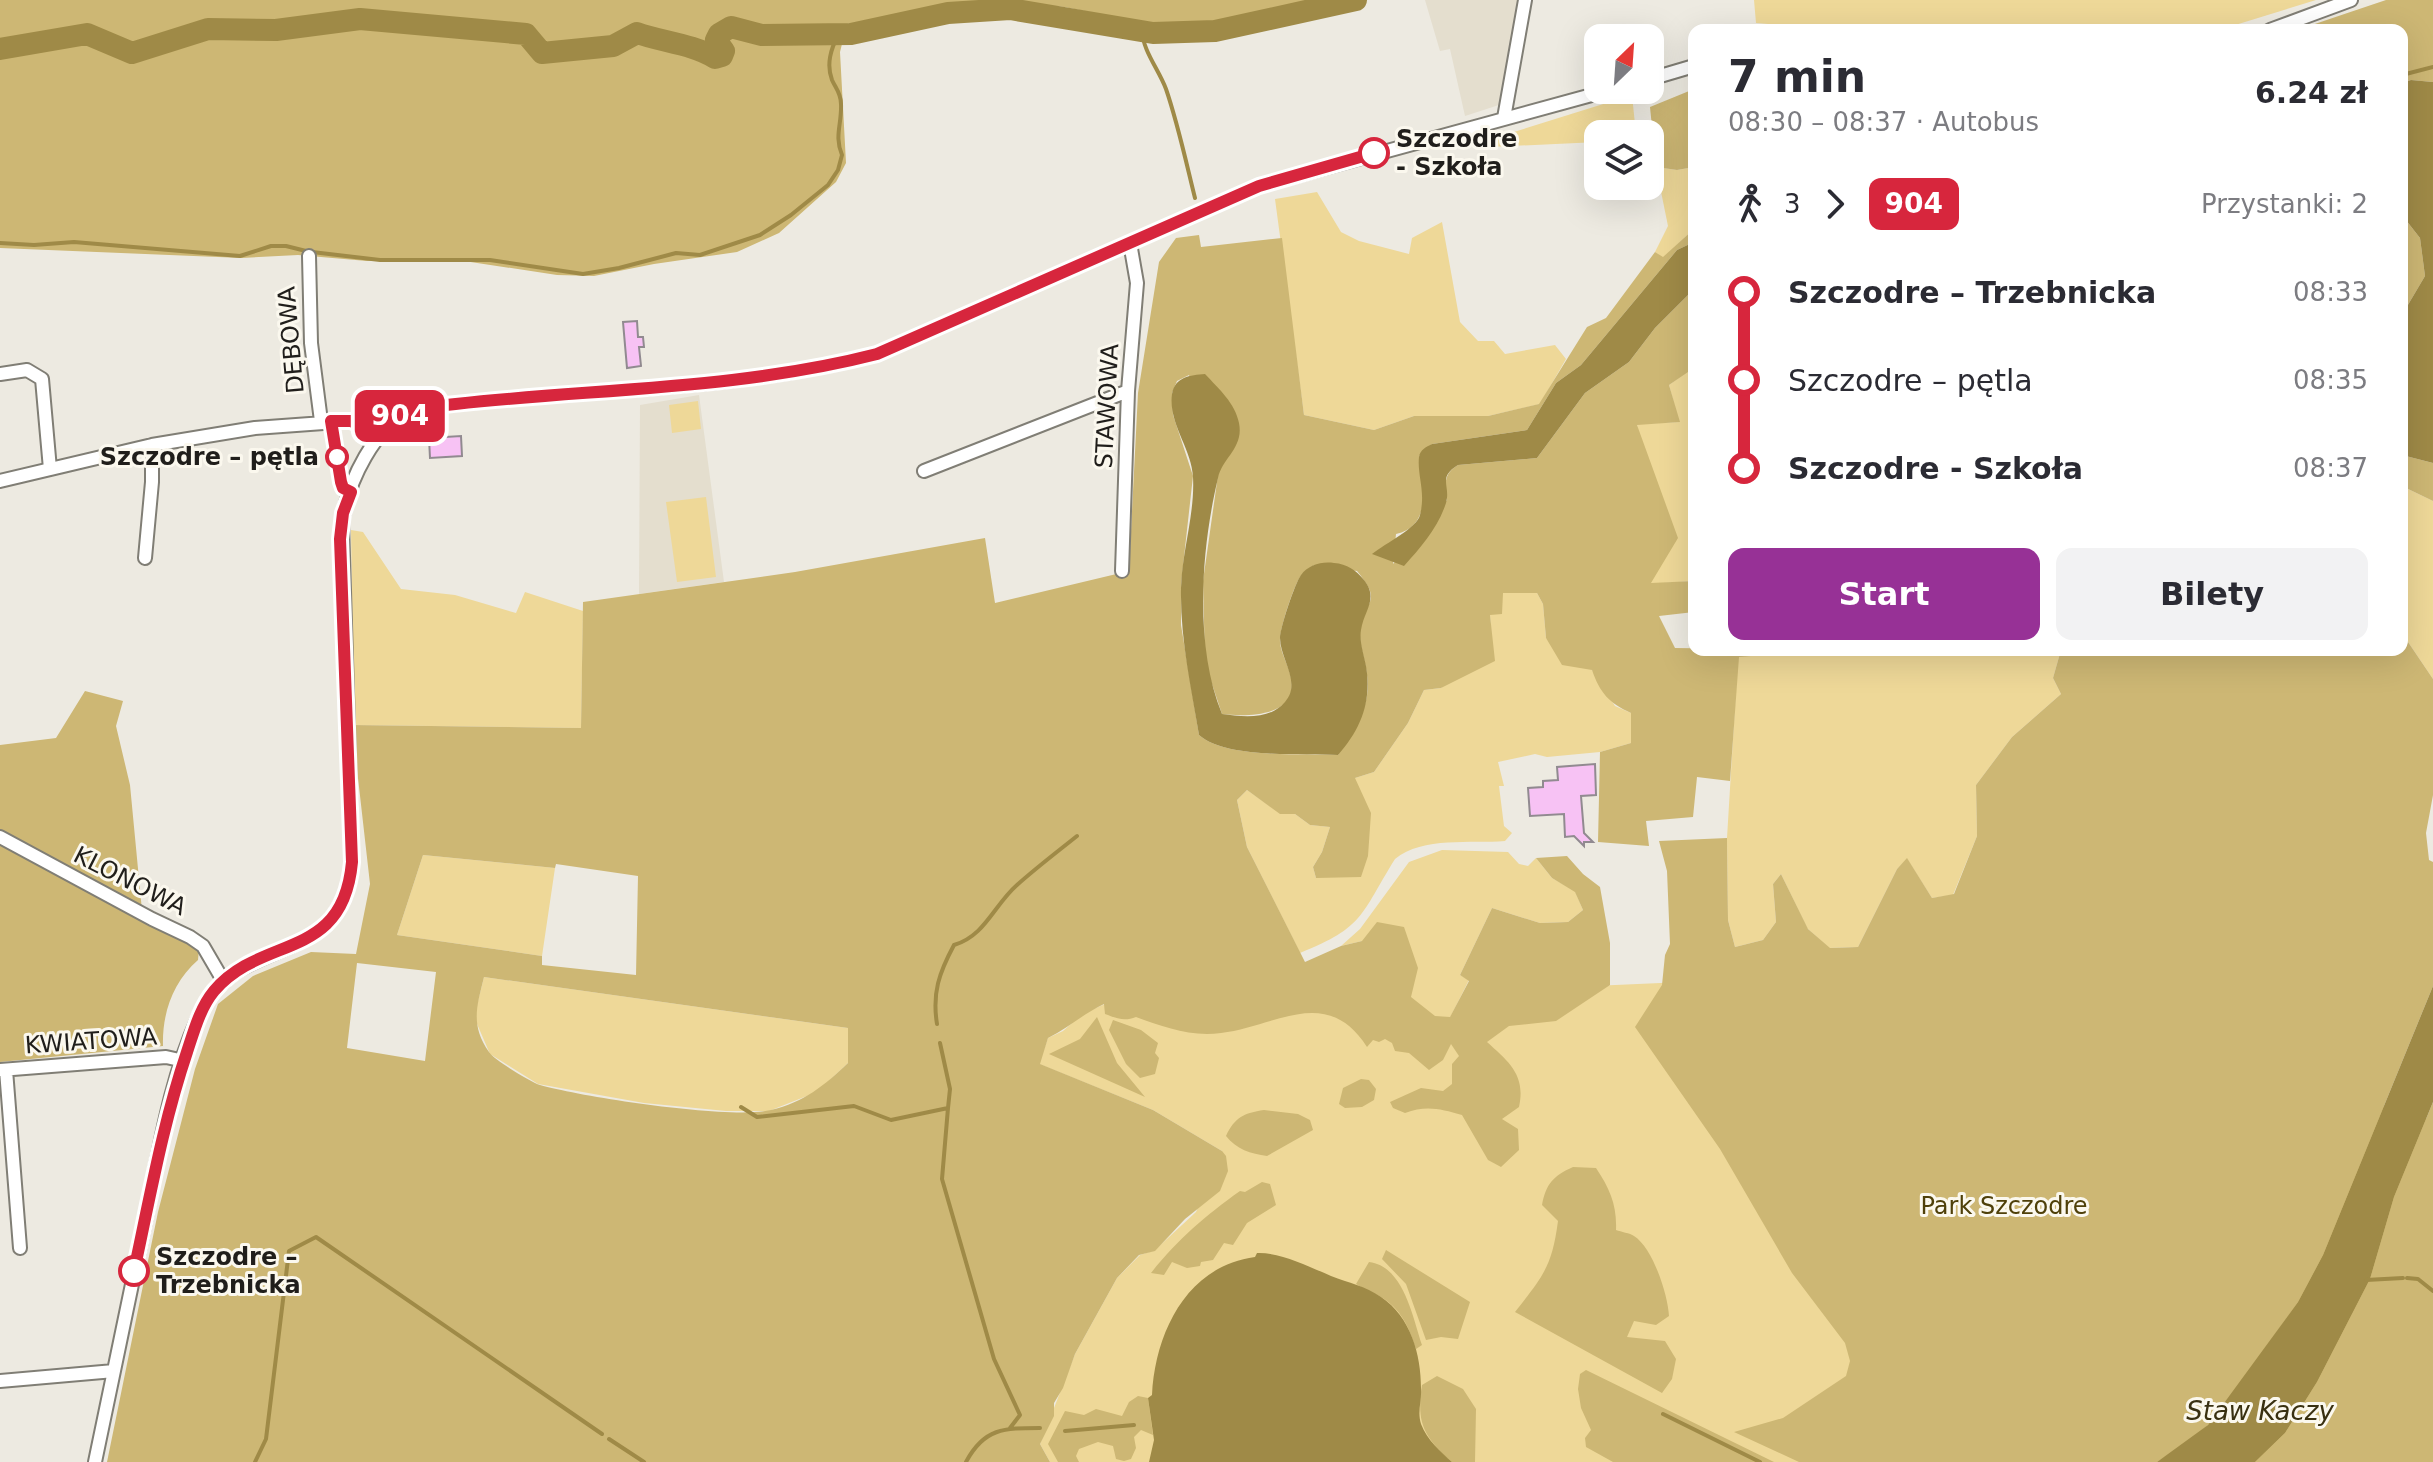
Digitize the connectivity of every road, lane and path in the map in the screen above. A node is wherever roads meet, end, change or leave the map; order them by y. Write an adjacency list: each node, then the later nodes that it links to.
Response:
1 (1525, 0): 7 (street)
2 (2351, 0): 3 (street)
3 (2286, 24)
4 (1688, 68): 5 (street)
5 (1664, 75)
6 (1584, 97): 7 (street)
7 (1504, 118): 8 (street)
8 (1130, 243): 11 (street, STAWOWA); 13 (street)
9 (309, 256): 12 (street, DĘBOWA)
10 (0, 374): 15 (street)
11 (1128, 391): 16 (street); 19 (street, STAWOWA)
12 (321, 421): 13 (street); 14 (street)
13 (380, 434): 21 (street)
14 (152, 445): 15 (street); 18 (street)
15 (50, 469): 17 (street)
16 (924, 471)
17 (0, 481)
18 (145, 558)
19 (1122, 571)
20 (0, 837): 21 (street, KLONOWA)
21 (224, 982): 22 (street)
22 (184, 1061): 23 (street, KWIATOWA); 25 (street)
23 (3, 1070): 24 (street)
24 (20, 1248)
25 (114, 1371): 26 (street); 27 (street)
26 (0, 1381)
27 (95, 1462)

